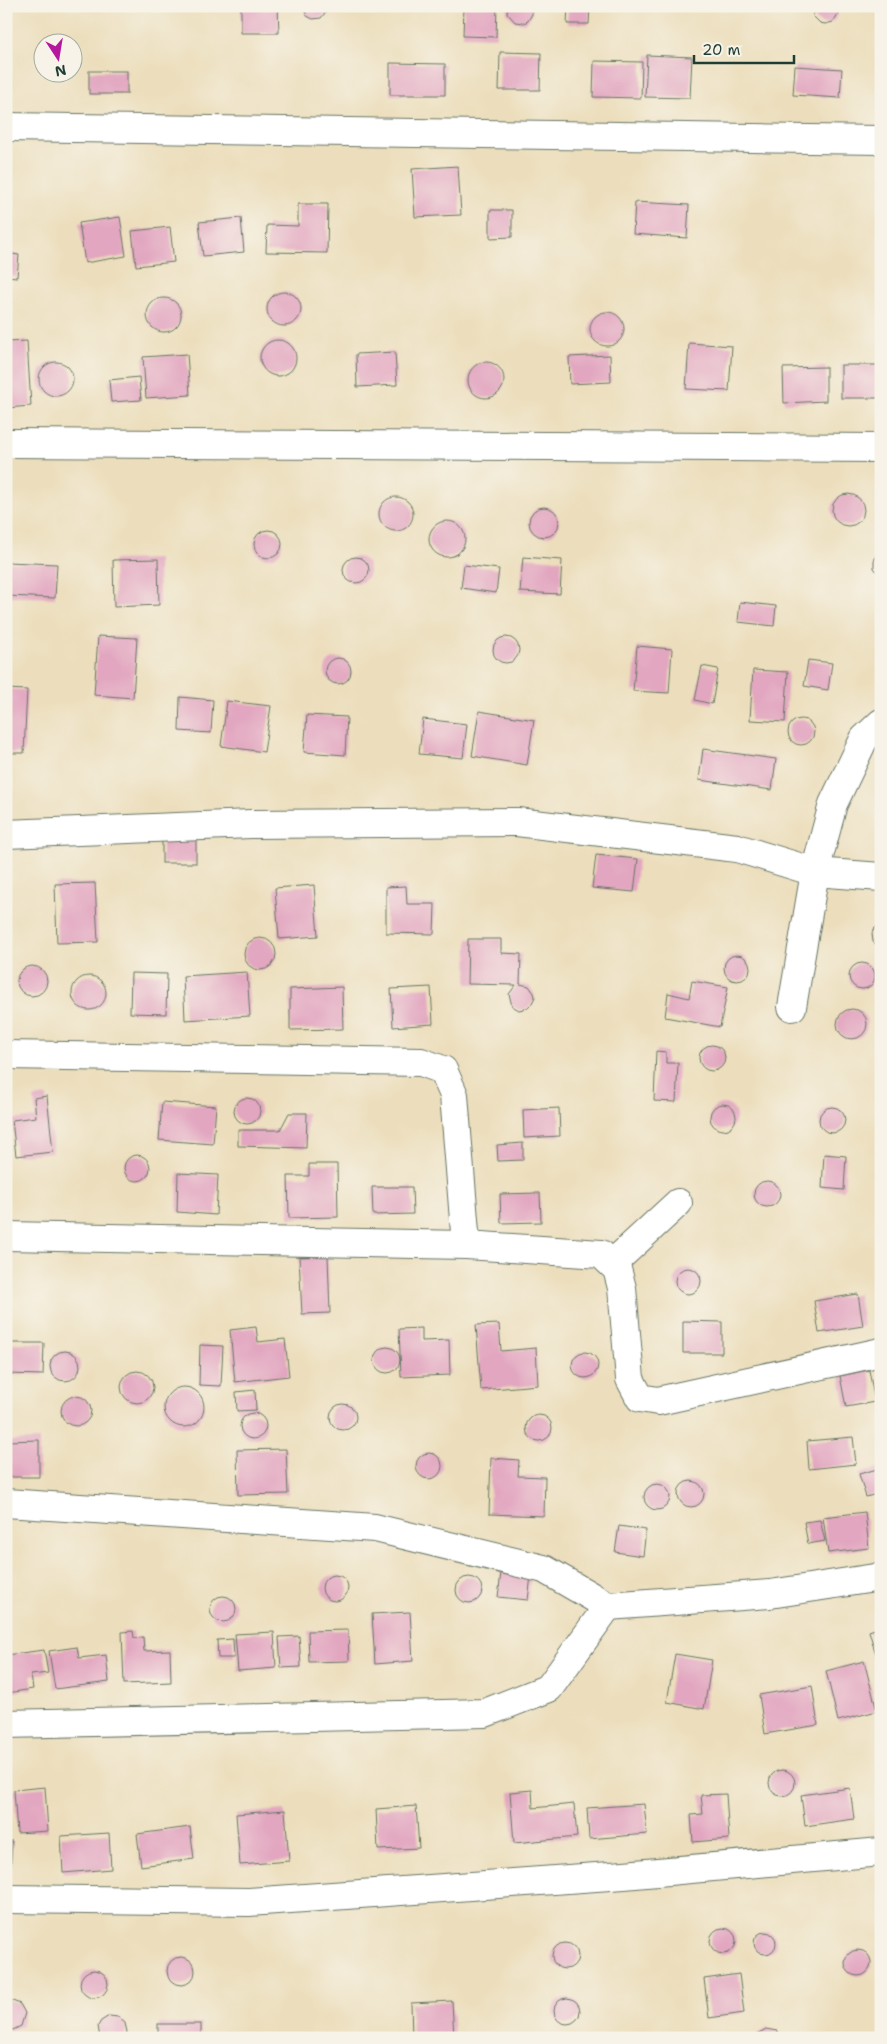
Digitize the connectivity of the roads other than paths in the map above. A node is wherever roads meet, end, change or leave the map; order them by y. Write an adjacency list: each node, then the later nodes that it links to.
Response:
1 (6, 127): 2 (street)
2 (881, 140)
3 (6, 443): 4 (street)
4 (881, 448)
5 (881, 723): 7 (street)
6 (6, 834): 7 (street)
7 (816, 872): 8 (street); 9 (street)
8 (881, 877)
9 (792, 1007)
10 (6, 1055): 13 (street)
11 (678, 1203): 14 (street)
12 (6, 1236): 13 (street)
13 (466, 1245): 14 (street)
14 (612, 1264): 15 (street)
15 (881, 1352)
16 (6, 1504): 18 (street)
17 (881, 1577): 18 (street)
18 (608, 1606): 19 (street)
19 (6, 1724)
20 (881, 1852): 21 (street)
21 (6, 1899)

